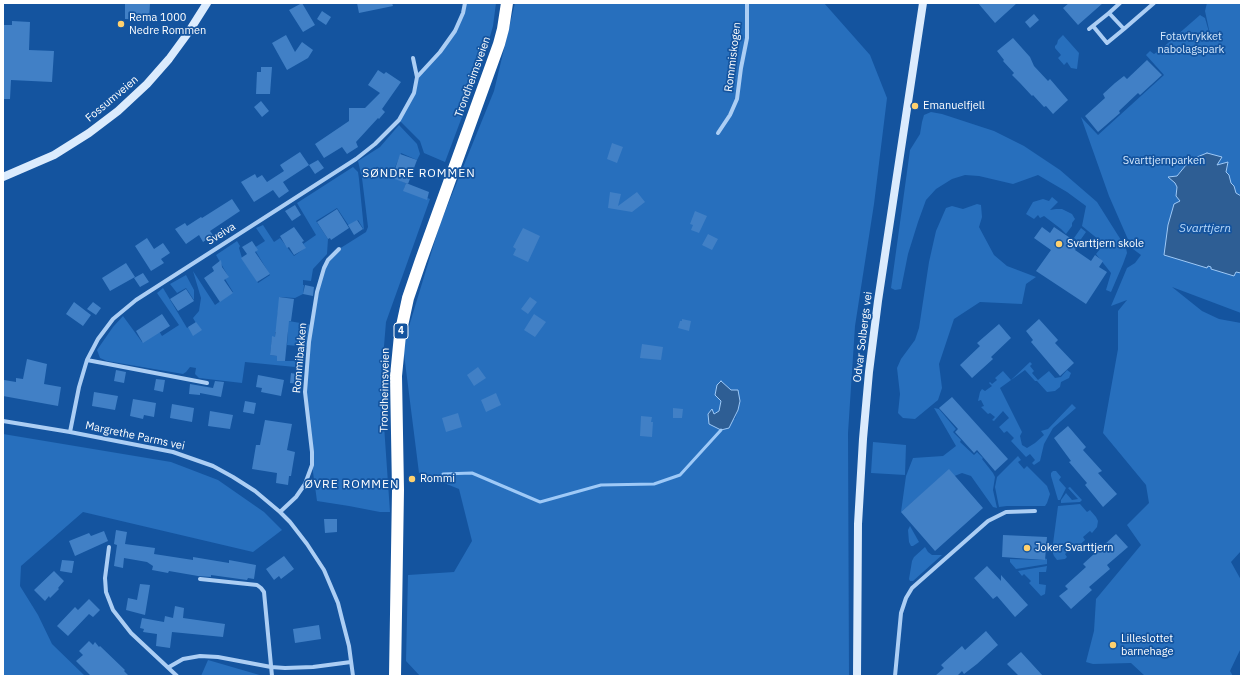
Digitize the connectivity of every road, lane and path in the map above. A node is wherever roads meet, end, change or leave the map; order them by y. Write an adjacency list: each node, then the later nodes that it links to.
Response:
1 (207, 3): 13 (street, Fossumveien)
2 (465, 3): 11 (street, Sveiva)
3 (507, 3): 29 (highway, Trondheimsveien / 4)
4 (747, 3): 12 (street, Rommiskogen)
5 (923, 3): 30 (street, Odvar Solbergs vei)
6 (1120, 3): 8 (street)
7 (1154, 3): 9 (street)
8 (1108, 14): 9 (street); 9 (street)
9 (1124, 29)
10 (413, 58): 11 (street, Sveiva)
11 (417, 77): 15 (street, Sveiva)
12 (718, 133)
13 (3, 177)
14 (339, 249): 20 (street, Rommibakken)
15 (87, 360): 16 (street); 18 (street, Sveiva)
16 (207, 383)
17 (3, 421): 18 (street, Margrethe Parms vei)
18 (70, 432): 20 (street, Margrethe Parms vei)
19 (1035, 511): 31 (street)
20 (280, 512): 23 (street, Margrethe Parms vei)
21 (109, 546): 24 (street)
22 (200, 579): 25 (street)
23 (351, 662): 25 (street); 28 (street, Margrethe Parms vei)
24 (169, 667): 25 (street); 26 (street)
25 (271, 667): 27 (street)
26 (177, 676)
27 (272, 676)
28 (353, 676)
29 (395, 676)
30 (857, 676)
31 (895, 676)

